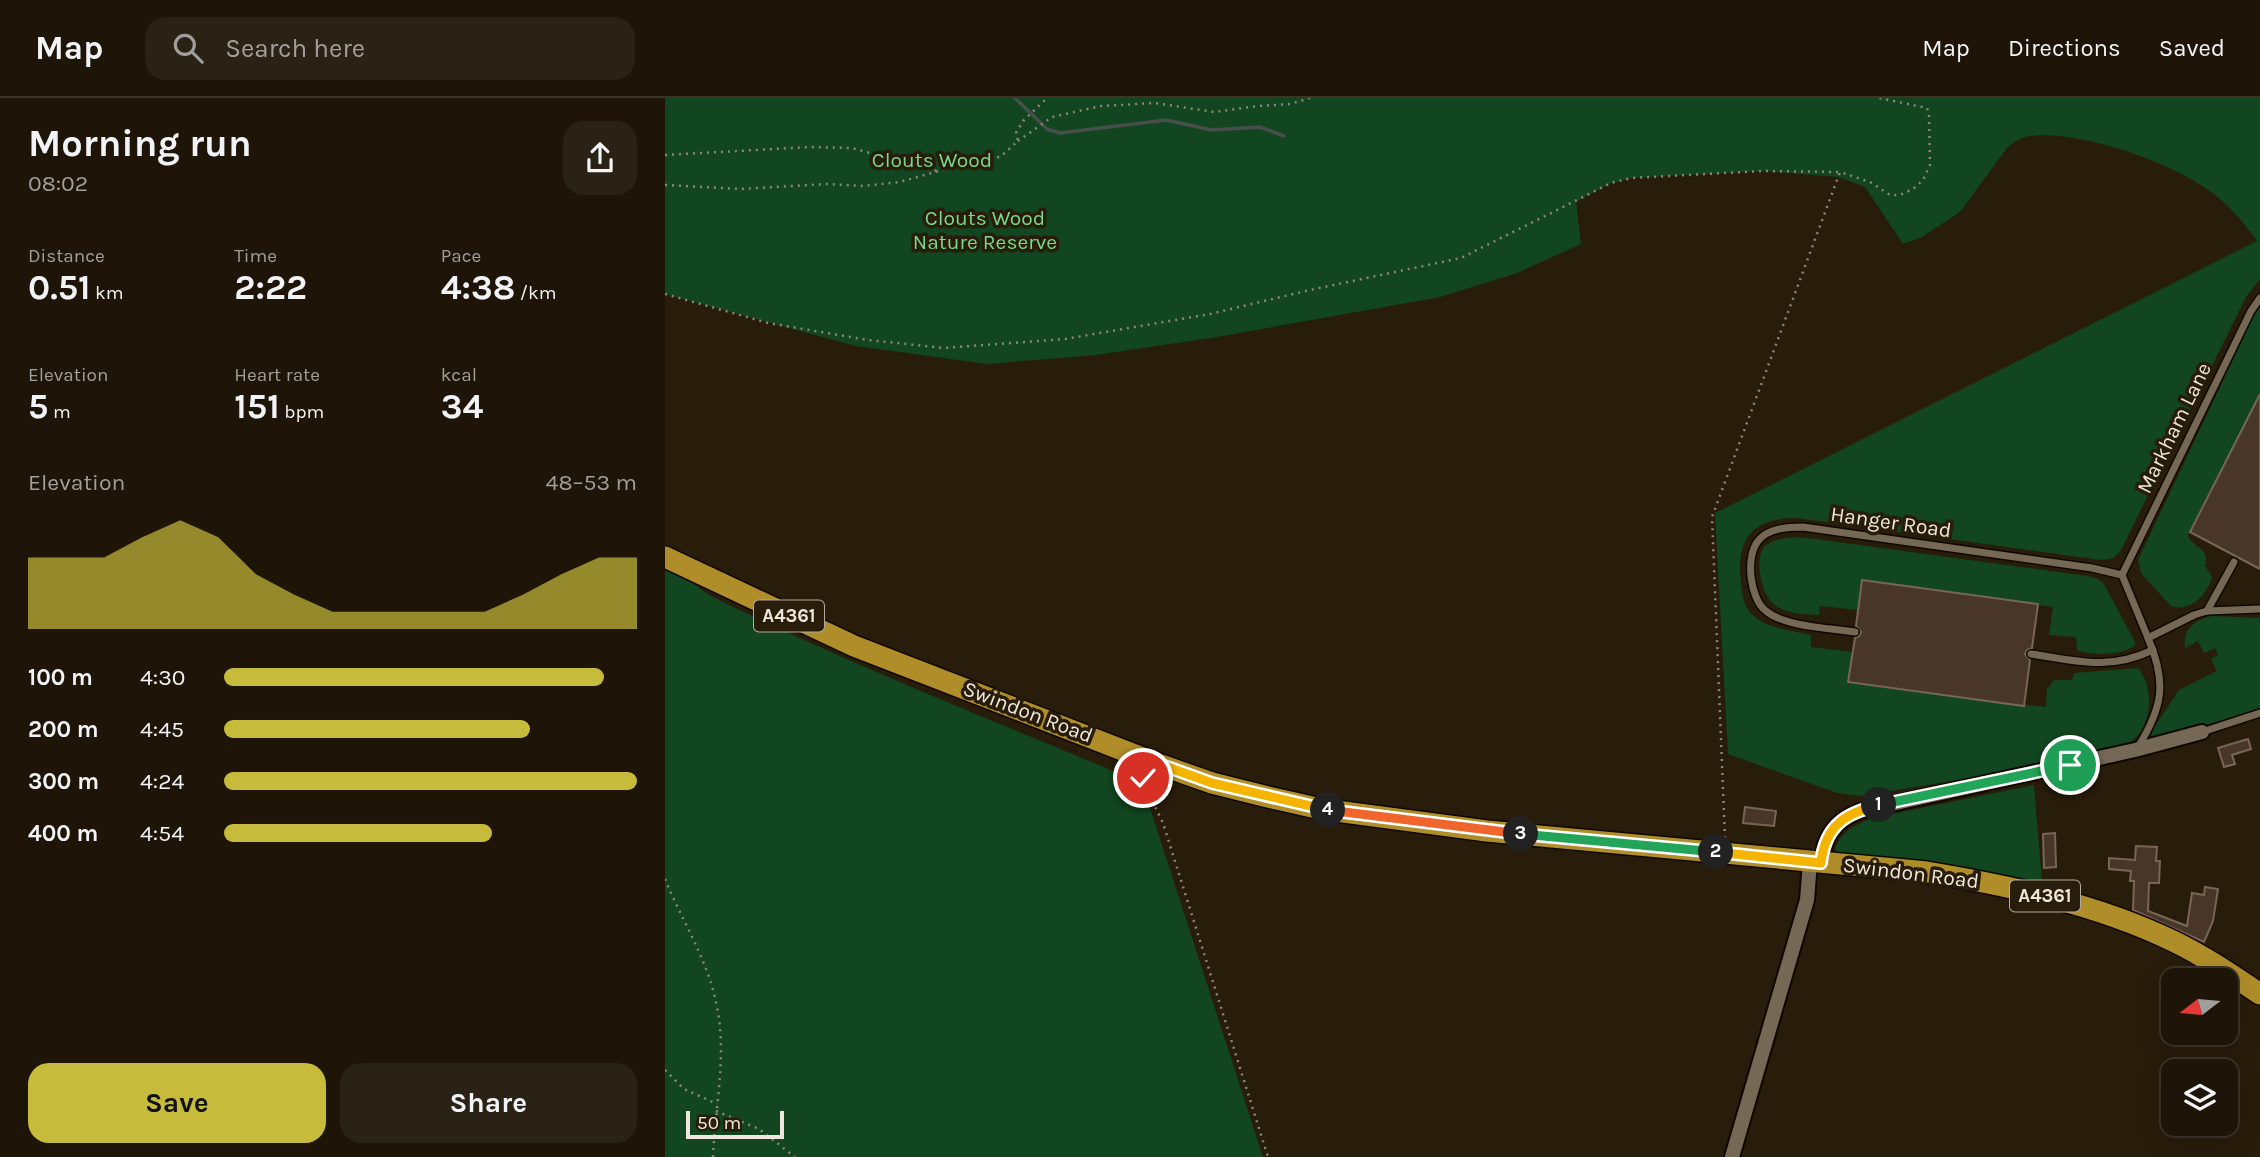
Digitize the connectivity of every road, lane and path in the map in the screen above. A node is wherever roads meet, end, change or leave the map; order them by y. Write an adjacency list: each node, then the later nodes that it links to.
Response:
1 (1047, 98): 4 (path)
2 (1310, 98): 4 (path)
3 (1879, 98): 7 (path)
4 (1019, 141): 6 (path)
5 (665, 155): 6 (path)
6 (942, 171): 8 (path)
7 (1840, 172): 9 (path); 24 (path)
8 (665, 185)
9 (665, 294)
10 (2260, 298): 13 (lane, Markham Lane)
11 (665, 557): 23 (main road, Swindon Road / A4361)
12 (2234, 562): 15 (lane)
13 (2122, 575): 16 (lane, Hanger Road); 17 (lane)
14 (2260, 609): 15 (lane)
15 (2207, 611): 17 (lane)
16 (1855, 632)
17 (2148, 638): 18 (lane)
18 (2153, 650): 19 (lane); 22 (lane)
19 (2031, 654)
20 (2260, 713): 21 (lane)
21 (2202, 732): 22 (street)
22 (2135, 750): 25 (street)
23 (1148, 760): 25 (main road, Swindon Road / A4361); 33 (path)
24 (1725, 843)
25 (1816, 862): 27 (main road, Swindon Road / A4361); 34 (street)
26 (665, 879): 29 (path)
27 (2260, 994)
28 (665, 1070): 29 (path)
29 (717, 1104): 30 (path)
30 (716, 1111): 31 (path); 32 (path)
31 (713, 1157)
32 (795, 1157)
33 (1268, 1157)
34 (1732, 1157)

